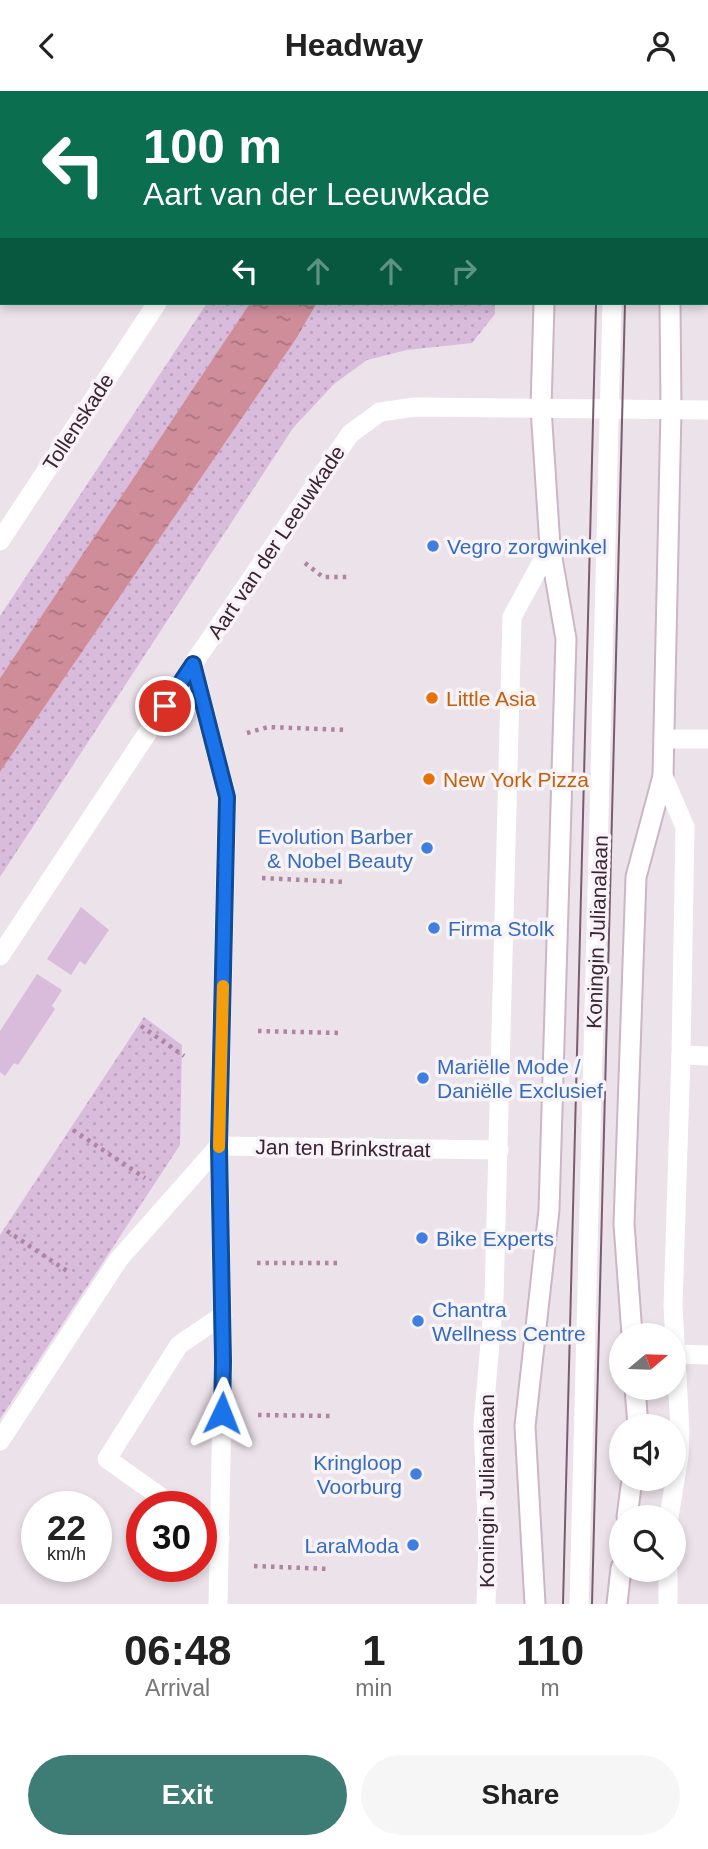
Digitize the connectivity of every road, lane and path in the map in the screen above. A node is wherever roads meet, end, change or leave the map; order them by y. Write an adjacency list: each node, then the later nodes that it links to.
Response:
1 (156, 305): 9 (street, Tollenskade)
2 (544, 305): 5 (street, Koningin Julianalaan)
3 (612, 305): 6 (street, Koningin Julianalaan)
4 (670, 305): 7 (street, Koningin Julianalaan)
5 (541, 408): 6 (street, Aart van der Leeuwkade); 10 (street, Aart van der Leeuwkade); 11 (street, Koningin Julianalaan)
6 (610, 409): 7 (street, Aart van der Leeuwkade); 56 (street, Koningin Julianalaan)
7 (671, 410): 8 (street, Aart van der Leeuwkade); 15 (street, Koningin Julianalaan)
8 (708, 410)
9 (0, 541)
10 (277, 542): 12 (path); 13 (street, Aart van der Leeuwkade)
11 (550, 547): 30 (street, Koningin Julianalaan); 55 (street, Koningin Julianalaan)
12 (348, 577)
13 (193, 664): 17 (street); 21 (street, Aart van der Leeuwkade)
14 (347, 730): 17 (path)
15 (663, 739): 16 (street); 18 (street, Koningin Julianalaan)
16 (708, 739)
17 (213, 743): 19 (street)
18 (663, 776): 25 (street, Koningin Julianalaan); 37 (street, Koningin Julianalaan)
19 (225, 877): 20 (path); 23 (street)
20 (345, 882)
21 (0, 956)
22 (141, 1026): 27 (path)
23 (222, 1029): 24 (path); 27 (street)
24 (341, 1033)
25 (681, 1055): 26 (street); 38 (street, Koningin Julianalaan)
26 (708, 1056)
27 (221, 1059): 29 (street)
28 (73, 1130): 31 (path)
29 (219, 1146): 30 (street, Jan ten Brinkstraat); 31 (street); 33 (street)
30 (499, 1150): 54 (street, Koningin Julianalaan)
31 (170, 1201): 35 (street)
32 (7, 1231): 35 (path)
33 (221, 1262): 34 (path); 36 (street)
34 (337, 1263)
35 (98, 1292): 44 (street)
36 (223, 1315): 42 (street); 45 (street)
37 (631, 1323)
38 (674, 1323)
39 (686, 1354): 40 (street)
40 (708, 1355)
41 (678, 1400): 46 (street, Koningin Julianalaan)
42 (222, 1413): 43 (path); 48 (street)
43 (334, 1416)
44 (0, 1441)
45 (152, 1491)
46 (671, 1505)
47 (217, 1536): 48 (street)
48 (220, 1538): 49 (street)
49 (219, 1565): 50 (path); 53 (street)
50 (330, 1569)
51 (619, 1582): 57 (street)
52 (668, 1582): 58 (street)
53 (218, 1604)
54 (486, 1604)
55 (535, 1604)
56 (579, 1604)
57 (617, 1604)
58 (668, 1604)

